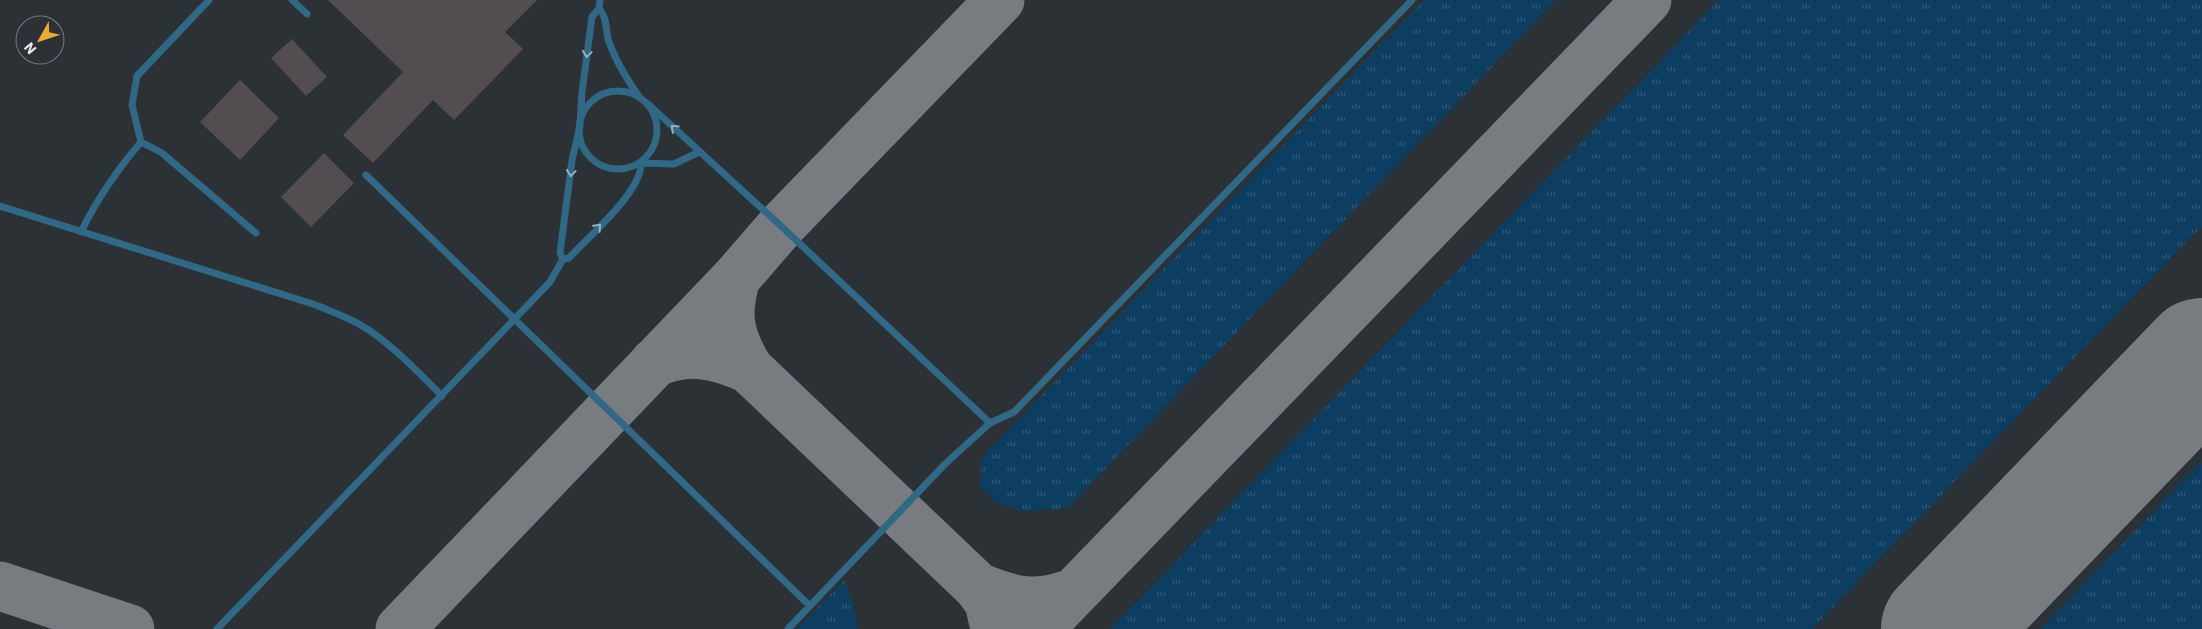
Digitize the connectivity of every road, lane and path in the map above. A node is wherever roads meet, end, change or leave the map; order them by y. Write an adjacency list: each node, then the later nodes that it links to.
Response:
1 (209, 0): 10 (lane)
2 (292, 0): 6 (lane)
3 (600, 0): 5 (lane)
4 (1412, 0): 20 (lane)
5 (599, 8): 7 (lane); 9 (lane, one-way to 9)
6 (307, 14)
7 (638, 96): 8 (lane); 9 (lane)
8 (648, 104): 11 (lane, one-way to 8); 12 (lane)
9 (580, 126): 12 (lane); 17 (lane, one-way to 17)
10 (142, 142): 15 (lane); 16 (lane)
11 (699, 152): 12 (lane); 20 (lane)
12 (641, 163): 17 (lane, one-way to 12)
13 (366, 175): 18 (lane)
14 (0, 206): 15 (lane)
15 (81, 232): 19 (lane)
16 (256, 232)
17 (563, 259): 18 (lane)
18 (515, 319): 19 (lane); 21 (lane)
19 (442, 396): 22 (lane)
20 (990, 423): 21 (lane)
21 (810, 606): 23 (lane)
22 (217, 629)
23 (788, 629)

